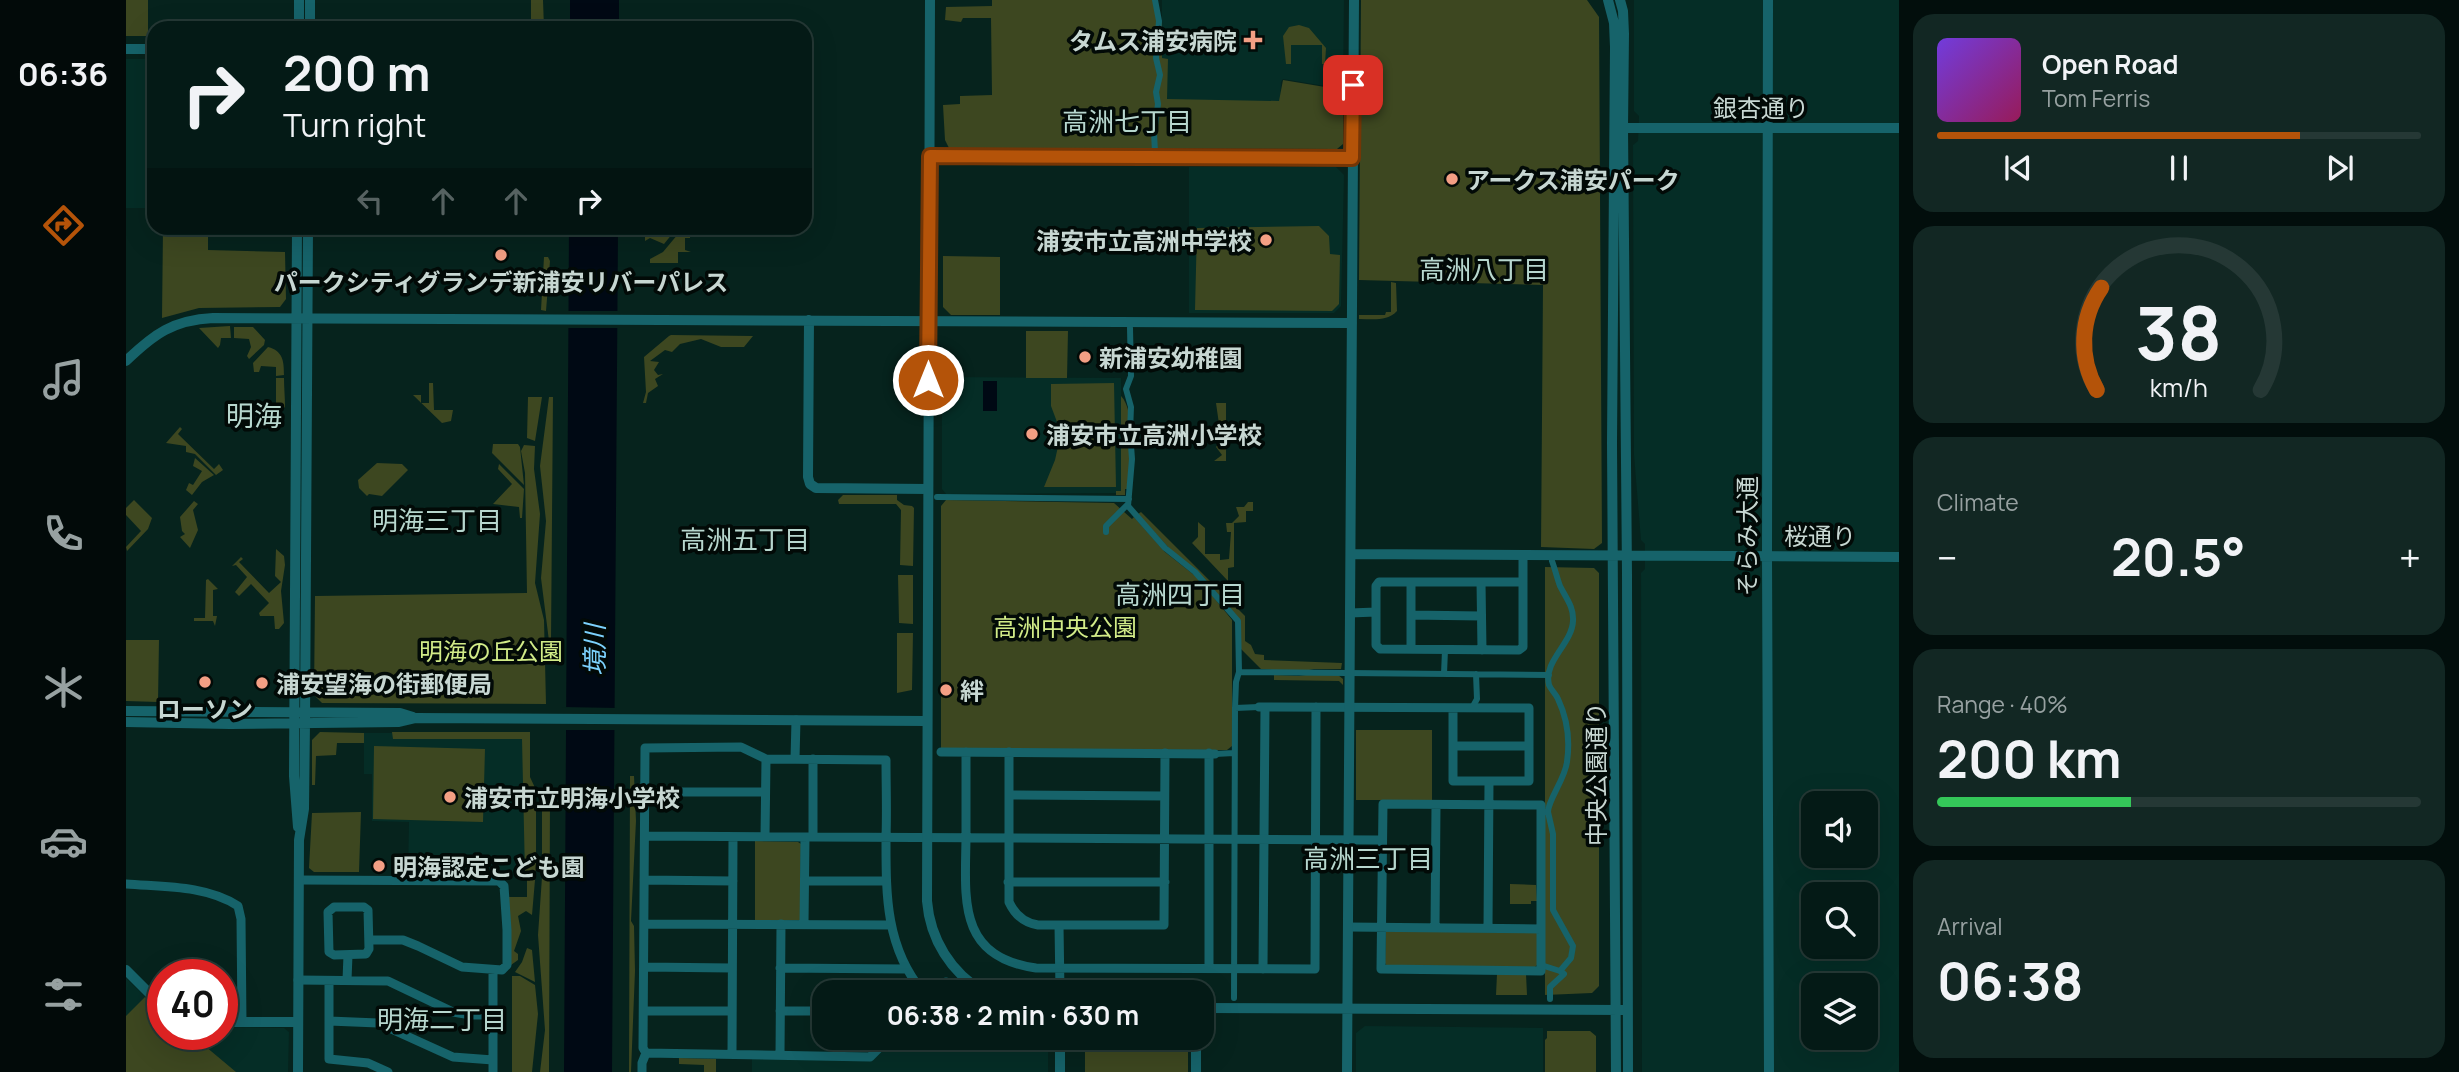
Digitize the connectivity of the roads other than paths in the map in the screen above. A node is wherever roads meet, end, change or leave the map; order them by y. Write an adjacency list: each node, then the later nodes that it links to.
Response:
1 (299, 0): 9 (street)
2 (310, 0): 10 (street)
3 (930, 0): 17 (street)
4 (1155, 0): 16 (street)
5 (1354, 0): 18 (street)
6 (1608, 0): 33 (street, 中央公園通り)
7 (1620, 0): 13 (street, 中央公園通り)
8 (1768, 0): 14 (street, そらみ大通)
9 (299, 21)
10 (310, 21)
11 (126, 49): 12 (street)
12 (147, 49)
13 (1623, 128): 14 (street, 銀杏通り); 34 (street, 中央公園通り)
14 (1769, 128): 15 (street, 銀杏通り); 35 (street, そらみ大通)
15 (1899, 128)
16 (1156, 152)
17 (930, 156): 18 (street); 23 (street)
18 (1352, 158): 24 (street)
19 (297, 235): 21 (street)
20 (308, 235): 21 (street)
21 (302, 318): 22 (street); 26 (street); 60 (street)
22 (809, 320): 23 (street); 27 (street)
23 (928, 321): 24 (street); 27 (street)
24 (1352, 323): 31 (street)
25 (1130, 328): 29 (street)
26 (126, 361)
27 (928, 489): 62 (street)
28 (937, 497): 29 (street)
29 (1128, 502): 30 (street); 48 (street)
30 (1106, 532)
31 (1351, 554): 32 (street, 桜通り); 42 (street)
32 (1523, 555): 33 (street, 桜通り); 40 (street)
33 (1615, 555): 34 (street, 桜通り); 142 (street, 中央公園通り)
34 (1627, 555): 35 (street, 桜通り); 142 (street, 中央公園通り)
35 (1767, 556): 36 (street, 桜通り); 168 (street, そらみ大通)
36 (1899, 557)
37 (1552, 561): 52 (street)
38 (1411, 582): 39 (street); 41 (street); 43 (street)
39 (1481, 582): 40 (street); 44 (street)
40 (1523, 582): 47 (street)
41 (1376, 612): 42 (street); 45 (street)
42 (1350, 613): 49 (street)
43 (1411, 615): 44 (street); 45 (street)
44 (1481, 616): 47 (street)
45 (1411, 649): 46 (street)
46 (1445, 650): 47 (street); 50 (street)
47 (1482, 650)
48 (1238, 671): 49 (street); 56 (street)
49 (1350, 674): 50 (street); 55 (street)
50 (1444, 674): 51 (street)
51 (1476, 674): 52 (street); 58 (street)
52 (1549, 675): 82 (street)
53 (1262, 707): 54 (street); 56 (street); 94 (street)
54 (1317, 707): 55 (street); 95 (street)
55 (1349, 707): 57 (street); 97 (street)
56 (1235, 708): 71 (street)
57 (1453, 708): 58 (street); 64 (street)
58 (1472, 708): 65 (street)
59 (126, 711): 60 (street)
60 (300, 717): 61 (street); 63 (street); 98 (street)
61 (796, 720): 62 (street); 73 (street)
62 (926, 721): 88 (street)
63 (126, 722)
64 (1453, 746): 65 (street); 75 (street)
65 (1529, 746): 75 (street)
66 (941, 752): 67 (street)
67 (966, 752): 68 (street); 89 (street)
68 (1009, 752): 69 (street); 78 (street)
69 (1165, 753): 70 (street); 79 (street)
70 (1212, 753): 71 (street); 92 (street)
71 (1234, 753): 93 (street)
72 (766, 759): 73 (street); 76 (street); 77 (street)
73 (795, 759): 74 (street)
74 (813, 759): 86 (street); 87 (street)
75 (1489, 782): 81 (street)
76 (645, 792): 77 (street); 83 (street)
77 (765, 792): 85 (street)
78 (1009, 795): 79 (street); 90 (street)
79 (1164, 796): 91 (street)
80 (1436, 805): 81 (street); 96 (street); 114 (street)
81 (1488, 805): 82 (street); 115 (street)
82 (1544, 812): 116 (street); 130 (street)
83 (645, 836): 84 (street); 99 (street)
84 (733, 837): 85 (street); 100 (street)
85 (765, 837): 86 (street)
86 (809, 837): 87 (street); 101 (street)
87 (886, 837): 88 (street); 102 (street)
88 (926, 837): 89 (street); 134 (street)
89 (966, 838): 90 (street); 123 (street)
90 (1009, 838): 91 (street); 103 (street)
91 (1164, 839): 92 (street); 104 (street)
92 (1209, 839): 93 (street); 124 (street)
93 (1235, 840): 94 (street); 126 (street)
94 (1264, 840): 95 (street); 127 (street)
95 (1316, 840): 97 (street); 127 (street)
96 (1382, 840): 97 (street); 113 (street)
97 (1349, 841): 112 (street)
98 (299, 880): 129 (street); 131 (street)
99 (644, 880): 100 (street); 106 (street)
100 (733, 881): 107 (street)
101 (805, 881): 102 (street); 109 (street)
102 (886, 881): 110 (street)
103 (1008, 882): 104 (street); 111 (street)
104 (1165, 882): 111 (street)
105 (126, 884): 150 (street)
106 (644, 924): 107 (street); 120 (street)
107 (733, 924): 108 (street); 121 (street)
108 (780, 924): 109 (street); 122 (street)
109 (804, 924): 110 (street)
110 (890, 925): 125 (street)
111 (1059, 925): 123 (street)
112 (1348, 927): 113 (street); 141 (street)
113 (1381, 927): 114 (street); 119 (street)
114 (1434, 928): 115 (street)
115 (1488, 928): 116 (street)
116 (1541, 929): 119 (street)
117 (369, 940): 118 (street); 118 (street); 129 (street)
118 (348, 955): 132 (street)
119 (1541, 965): 130 (street)
120 (644, 967): 121 (street); 143 (street)
121 (732, 968): 144 (street)
122 (780, 968): 125 (street); 145 (street)
123 (1060, 968): 124 (street); 135 (street)
124 (1209, 968): 126 (street)
125 (906, 969): 133 (street)
126 (1234, 969): 127 (street); 138 (street)
127 (1263, 969)
128 (126, 970): 137 (street)
129 (494, 970): 147 (street)
130 (1560, 971): 139 (street)
131 (298, 980): 136 (street); 151 (street)
132 (347, 980): 136 (street); 147 (street)
133 (914, 980)
134 (967, 980)
135 (1060, 980)
136 (329, 981): 148 (street)
137 (147, 991)
138 (1234, 998)
139 (1550, 999)
140 (1214, 1008): 141 (street)
141 (1347, 1010): 142 (street); 165 (street)
142 (1623, 1010): 166 (street, 中央公園通り); 167 (street, 中央公園通り)
143 (644, 1011): 144 (street); 155 (street)
144 (732, 1011): 156 (street)
145 (780, 1011): 146 (street); 157 (street)
146 (812, 1011)
147 (492, 1015): 158 (street)
148 (329, 1021): 158 (street); 160 (street)
149 (238, 1022): 150 (street)
150 (242, 1022): 151 (street)
151 (298, 1022): 159 (street)
152 (877, 1050): 157 (street)
153 (1060, 1050): 163 (street)
154 (1196, 1050): 164 (street)
155 (646, 1054): 156 (street); 162 (street)
156 (732, 1054): 157 (street)
157 (780, 1055)
158 (493, 1060): 161 (street)
159 (298, 1072)
160 (388, 1072)
161 (493, 1072)
162 (642, 1072)
163 (1060, 1072)
164 (1196, 1072)
165 (1347, 1072)
166 (1616, 1072)
167 (1628, 1072)
168 (1769, 1072)

